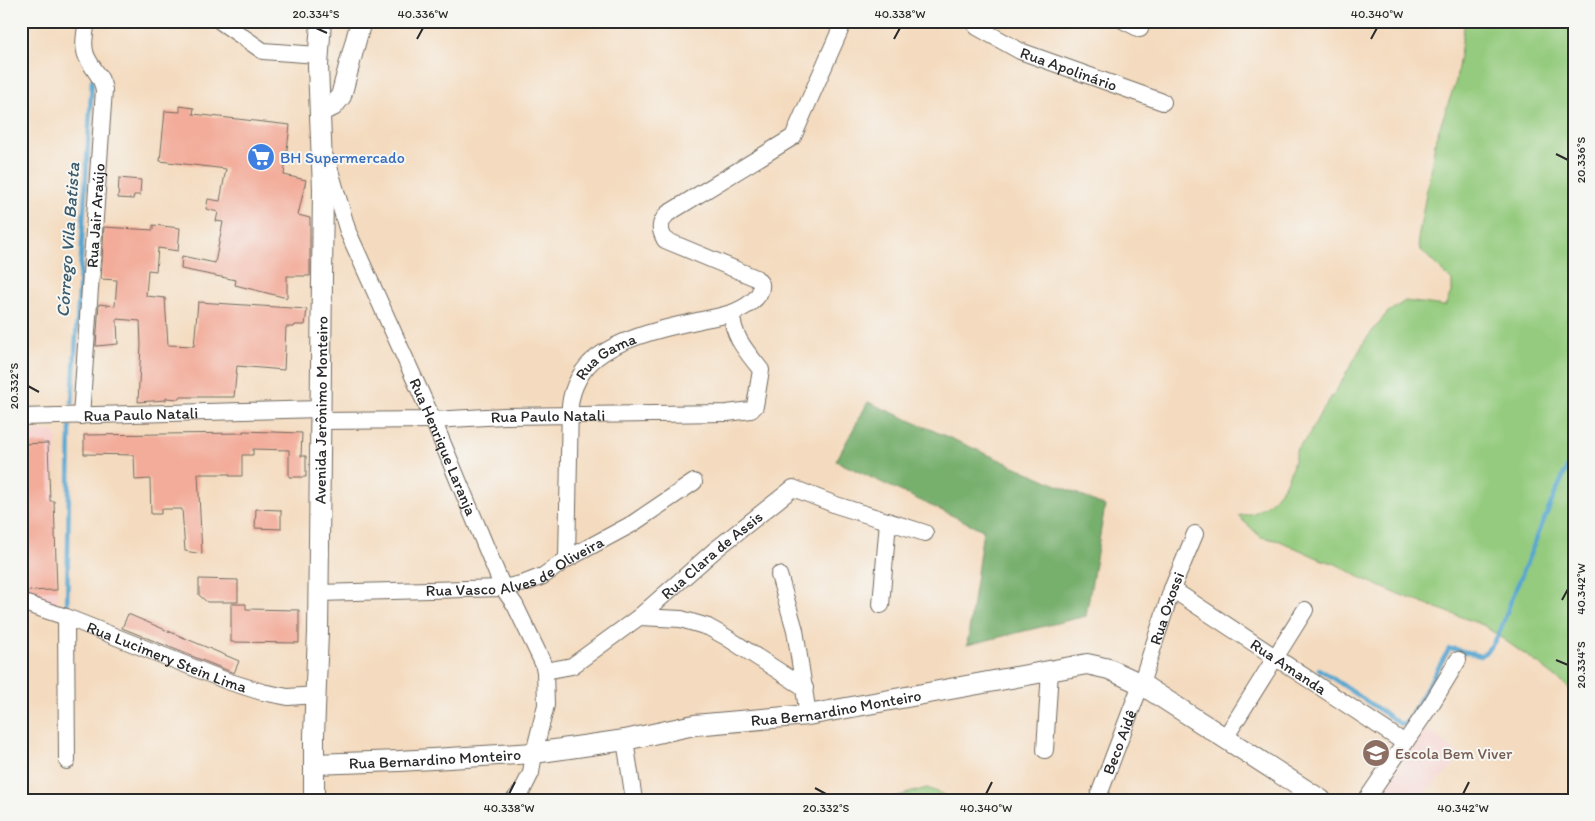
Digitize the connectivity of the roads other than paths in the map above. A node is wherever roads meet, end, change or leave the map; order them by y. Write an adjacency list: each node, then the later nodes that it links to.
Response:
1 (87, 21): 15 (street, Rua Jair Araújo)
2 (220, 21): 9 (street)
3 (321, 21): 9 (street, Avenida Jerônimo Monteiro)
4 (361, 21): 11 (street)
5 (844, 21): 13 (street, Rua Gama)
6 (1124, 21): 8 (street)
7 (974, 24): 10 (street, Rua Apolinário)
8 (1140, 29)
9 (318, 55): 11 (street, Avenida Jerônimo Monteiro)
10 (1163, 102)
11 (320, 111): 12 (street, Avenida Jerônimo Monteiro)
12 (322, 141): 14 (street, Avenida Jerônimo Monteiro); 18 (street, Rua Henrique Laranja)
13 (732, 313): 16 (street, Rua Gama); 16 (street, Rua Paulo Natali)
14 (320, 415): 15 (street, Rua Paulo Natali); 18 (street, Rua Paulo Natali); 27 (street, Avenida Jerônimo Monteiro)
15 (81, 416): 17 (street, Rua Paulo Natali)
16 (569, 416): 18 (street, Rua Paulo Natali); 23 (street, Rua Gama)
17 (21, 417)
18 (433, 420): 25 (street, Rua Henrique Laranja)
19 (694, 482): 23 (street, Rua Vasco Alves de Oliveira)
20 (888, 521): 21 (street, Rua Clara de Assis); 29 (street); 32 (street, Rua Clara de Assis)
21 (925, 533)
22 (1195, 534): 26 (street, Rua Oxossi)
23 (567, 559): 25 (street, Rua Vasco Alves de Oliveira)
24 (780, 575): 38 (street)
25 (503, 588): 27 (street, Rua Vasco Alves de Oliveira); 35 (street, Rua Henrique Laranja)
26 (1172, 589): 33 (street, Rua Amanda); 37 (street, Rua Oxossi)
27 (318, 593): 39 (street, Avenida Jerônimo Monteiro)
28 (21, 602): 31 (street, Rua Lucimery Stein Lima)
29 (881, 605)
30 (1305, 610): 33 (street)
31 (66, 618): 39 (street, Rua Lucimery Stein Lima); 46 (street)
32 (639, 618): 35 (street, Rua Clara de Assis); 38 (street)
33 (1274, 658): 41 (street); 43 (street, Rua Amanda)
34 (1458, 660): 43 (street)
35 (545, 671): 45 (street, Rua Henrique Laranja)
36 (1050, 671): 37 (street, Rua Bernardino Monteiro); 40 (street, Rua Bernardino Monteiro); 44 (street)
37 (1141, 684): 41 (street, Rua Bernardino Monteiro); 52 (street, Beco Aidê)
38 (805, 688): 40 (street)
39 (316, 694): 47 (street, Avenida Jerônimo Monteiro)
40 (808, 715): 42 (street, Rua Bernardino Monteiro)
41 (1225, 738): 53 (street, Rua Bernardino Monteiro)
42 (621, 741): 45 (street, Rua Bernardino Monteiro); 50 (street); 51 (street)
43 (1405, 743): 54 (street)
44 (1045, 750)
45 (534, 753): 47 (street, Rua Bernardino Monteiro); 49 (street, Rua Henrique Laranja)
46 (67, 761)
47 (314, 764): 48 (street, Avenida Jerônimo Monteiro)
48 (314, 800)
49 (514, 800)
50 (628, 800)
51 (634, 800)
52 (1096, 800)
53 (1321, 800)
54 (1366, 800)

